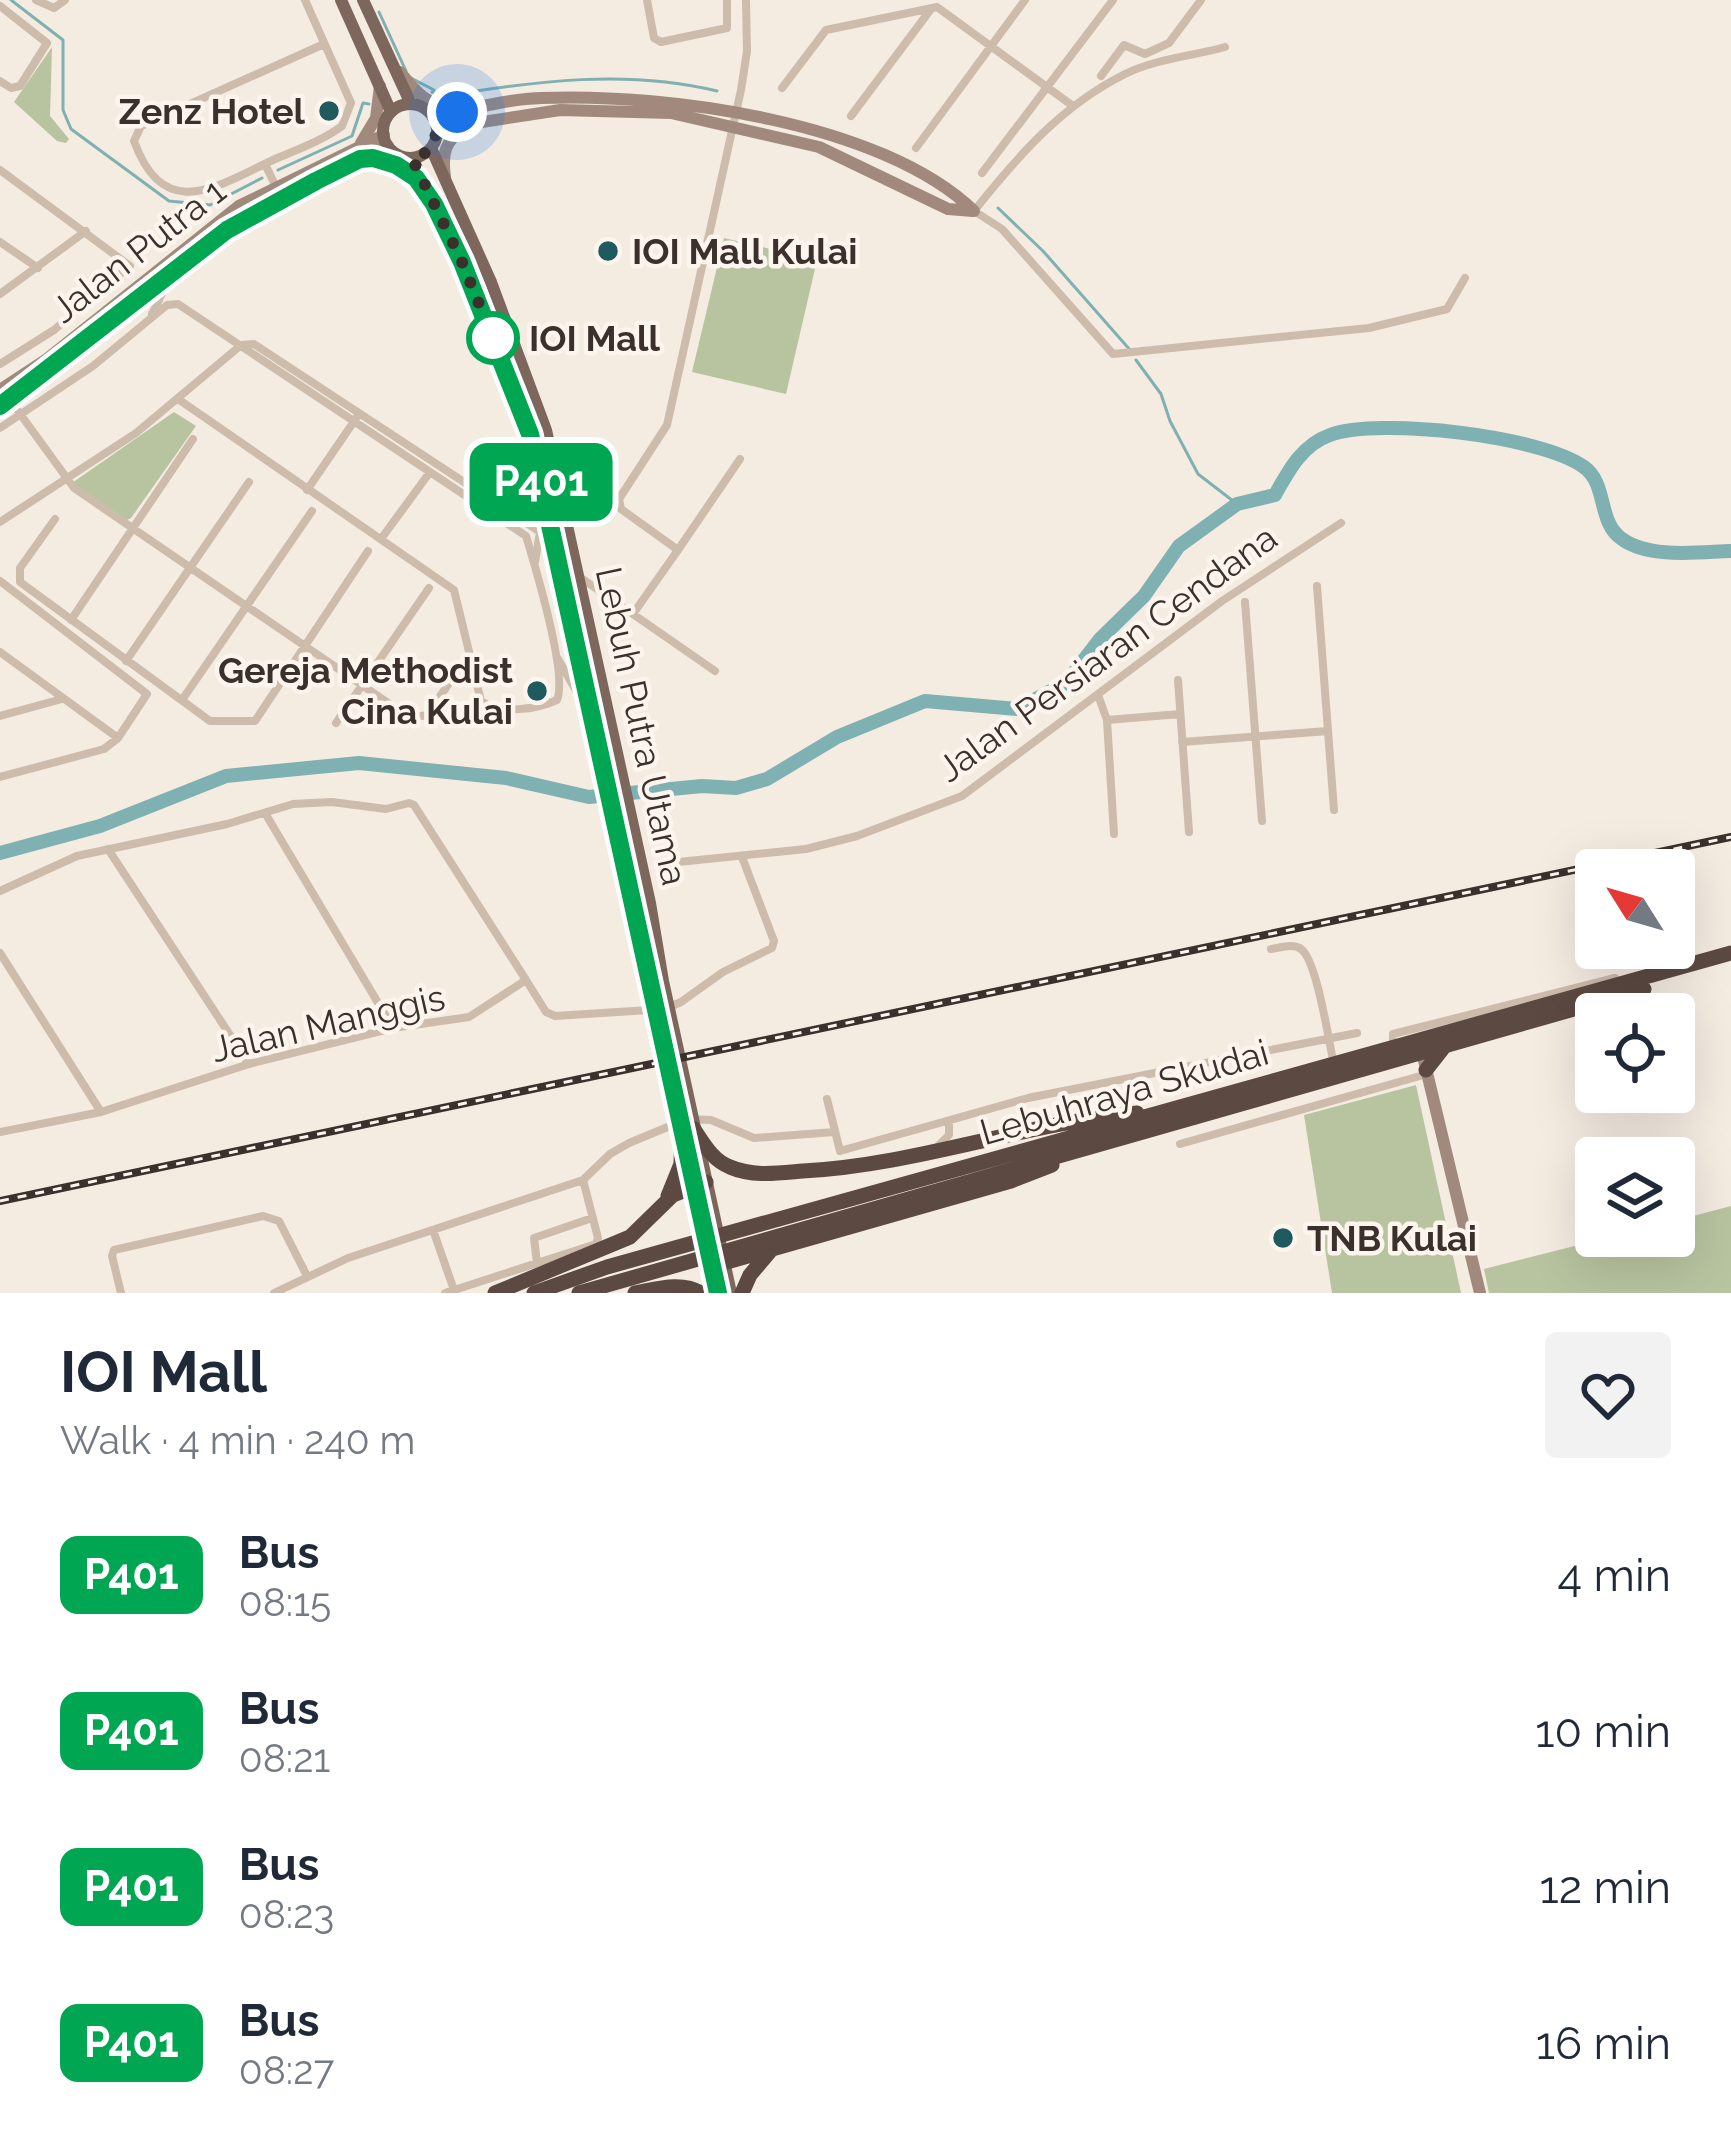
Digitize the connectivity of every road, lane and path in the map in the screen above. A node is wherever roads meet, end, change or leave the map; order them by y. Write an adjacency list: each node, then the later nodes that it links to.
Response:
1 (36, 0): 2 (street)
2 (65, 0)
3 (305, 0): 14 (street)
4 (341, 0): 20 (main road)
5 (363, 0): 17 (main road)
6 (647, 0): 7 (street)
7 (727, 0)
8 (746, 0): 25 (street)
9 (1025, 0): 15 (street)
10 (1113, 0): 21 (street)
11 (1202, 0): 18 (street)
12 (0, 7): 19 (street)
13 (932, 8): 15 (street); 22 (street); 28 (street)
14 (324, 44): 35 (street); 35 (street)
15 (991, 44): 21 (street); 32 (street)
16 (1225, 47): 24 (street)
17 (393, 63): 23 (main road); 27 (main road)
18 (1101, 76)
19 (0, 81)
20 (380, 86): 26 (main road); 33 (main road)
21 (1047, 87): 24 (street); 37 (street)
22 (782, 88)
23 (411, 104): 26 (main road); 29 (main road)
24 (1073, 106): 41 (street)
25 (738, 107): 27 (main road); 41 (main road); 70 (street)
26 (391, 112): 30 (main road)
27 (482, 115): 29 (main road); 38 (main road)
28 (851, 116)
29 (435, 123): 31 (main road)
30 (386, 141): 33 (main road, Jalan Putra 1); 34 (main road)
31 (430, 148): 34 (main road); 38 (main road, Lebuh Putra Utama)
32 (916, 148)
33 (358, 154): 39 (main road, Jalan Putra 1); 40 (main road); 45 (main road, Jalan Putra 1)
34 (412, 158): 40 (main road, Lebuh Putra Utama)
35 (265, 164): 39 (street)
36 (0, 170): 42 (street)
37 (982, 173)
38 (445, 181): 74 (main road, Lebuh Putra Utama)
39 (276, 188): 51 (main road, Jalan Putra 1)
40 (434, 204): 56 (main road, Lebuh Putra Utama)
41 (974, 211): 46 (street)
42 (86, 231): 44 (street); 50 (street)
43 (0, 242): 44 (street)
44 (38, 269): 47 (street)
45 (170, 278): 48 (street); 51 (main road, Jalan Putra 1)
46 (1465, 278)
47 (0, 294)
48 (152, 316): 49 (street); 53 (street)
49 (240, 346): 52 (street); 54 (street)
50 (0, 364)
51 (3, 398): 53 (street)
52 (178, 399): 60 (street); 62 (street)
53 (20, 414): 55 (street); 60 (street)
54 (357, 417): 59 (street); 62 (street)
55 (0, 428)
56 (530, 434): 68 (street); 97 (main road, Lebuh Putra Utama)
57 (194, 439): 67 (street)
58 (740, 459): 70 (street)
59 (433, 467): 68 (street); 69 (street); 72 (street)
60 (64, 480): 65 (street); 67 (street)
61 (249, 482): 73 (street)
62 (307, 490): 69 (street)
63 (312, 511): 79 (street)
64 (55, 519): 81 (street)
65 (0, 522)
66 (1341, 523): 90 (street, Jalan Persiaran Cendana)
67 (133, 530): 73 (street); 81 (street)
68 (540, 532): 72 (street)
69 (381, 538): 84 (street)
70 (678, 550): 80 (street)
71 (368, 551): 82 (street)
72 (535, 563): 84 (street)
73 (189, 569): 79 (street); 85 (street)
74 (579, 578): 80 (street); 97 (main road, Lebuh Putra Utama)
75 (0, 580): 100 (street)
76 (1317, 586): 98 (street)
77 (429, 588): 89 (street)
78 (1245, 602): 99 (street)
79 (247, 606): 82 (street); 92 (street)
80 (633, 614): 87 (street)
81 (71, 620): 85 (street)
82 (306, 645): 89 (street); 92 (street)
83 (0, 652): 91 (street)
84 (556, 655): 97 (street)
85 (127, 661): 92 (street)
86 (461, 666): 89 (street)
87 (715, 671)
88 (1178, 680): 93 (street)
89 (363, 683): 96 (street)
90 (1098, 695): 95 (street); 110 (street, Jalan Persiaran Cendana)
91 (64, 698): 94 (street); 100 (street)
92 (182, 700)
93 (1180, 714): 95 (street); 101 (street)
94 (0, 716)
95 (1107, 720): 108 (street)
96 (336, 723)
97 (602, 731): 107 (main road, Lebuh Putra Utama)
98 (1328, 731): 99 (street); 103 (street)
99 (1256, 737): 101 (street); 105 (street)
100 (118, 738): 102 (street)
101 (1182, 742): 106 (street)
102 (0, 777)
103 (1334, 810)
104 (265, 812): 109 (street); 119 (street); 121 (street)
105 (1262, 821)
106 (1190, 832)
107 (626, 833): 111 (street); 113 (main road, Lebuh Putra Utama); 120 (main road, Lebuh Putra Utama)
108 (1114, 834)
109 (108, 849): 112 (street); 125 (street)
110 (742, 857): 111 (street, Jalan Persiaran Cendana); 119 (street)
111 (659, 864): 113 (street)
112 (0, 892)
113 (650, 903): 120 (main road, Lebuh Putra Utama)
114 (1271, 949): 123 (street)
115 (0, 953): 130 (street)
116 (1731, 953): 118 (highway, Lebuhraya Skudai)
117 (1731, 963): 127 (highway)
118 (1671, 970): 124 (highway, Lebuhraya Skudai); 124 (street)
119 (526, 980): 121 (street, Jalan Manggis)
120 (656, 983): 132 (main road, Lebuh Putra Utama)
121 (393, 1028): 125 (street, Jalan Manggis)
122 (1357, 1033): 123 (street)
123 (1328, 1039): 126 (street); 131 (street)
124 (1388, 1054): 126 (highway, Lebuhraya Skudai); 127 (highway, Lebuhraya Skudai); 135 (highway, Lebuhraya Skudai)
125 (249, 1064): 130 (street, Jalan Manggis)
126 (1334, 1065): 129 (highway, Lebuhraya Skudai)
127 (1422, 1066): 136 (street); 159 (main road)
128 (827, 1100): 134 (street)
129 (1176, 1109): 137 (highway); 152 (highway, Lebuhraya Skudai)
130 (100, 1112): 133 (street, Jalan Manggis)
131 (950, 1120): 134 (street); 137 (street)
132 (688, 1130): 137 (highway); 139 (main road, Lebuh Putra Utama); 140 (highway)
133 (0, 1132)
134 (834, 1132): 138 (street)
135 (1132, 1133): 143 (highway); 153 (highway)
136 (1180, 1144)
137 (867, 1163)
138 (583, 1180): 141 (street); 142 (street)
139 (700, 1184): 140 (highway); 146 (main road, Lebuh Putra Utama)
140 (659, 1208): 144 (highway)
141 (593, 1218): 144 (street); 145 (street)
142 (433, 1230): 147 (street); 148 (street)
143 (774, 1247): 146 (highway); 158 (highway)
144 (567, 1259): 145 (street); 151 (highway)
145 (537, 1263): 148 (street)
146 (718, 1264): 156 (main road); 157 (main road)
147 (307, 1276): 149 (street); 150 (street)
148 (450, 1292)
149 (121, 1293)
150 (274, 1293)
151 (495, 1293)
152 (534, 1293)
153 (580, 1293)
154 (635, 1293): 155 (highway)
155 (701, 1293)
156 (718, 1293)
157 (731, 1293)
158 (742, 1293)
159 (1476, 1293)

